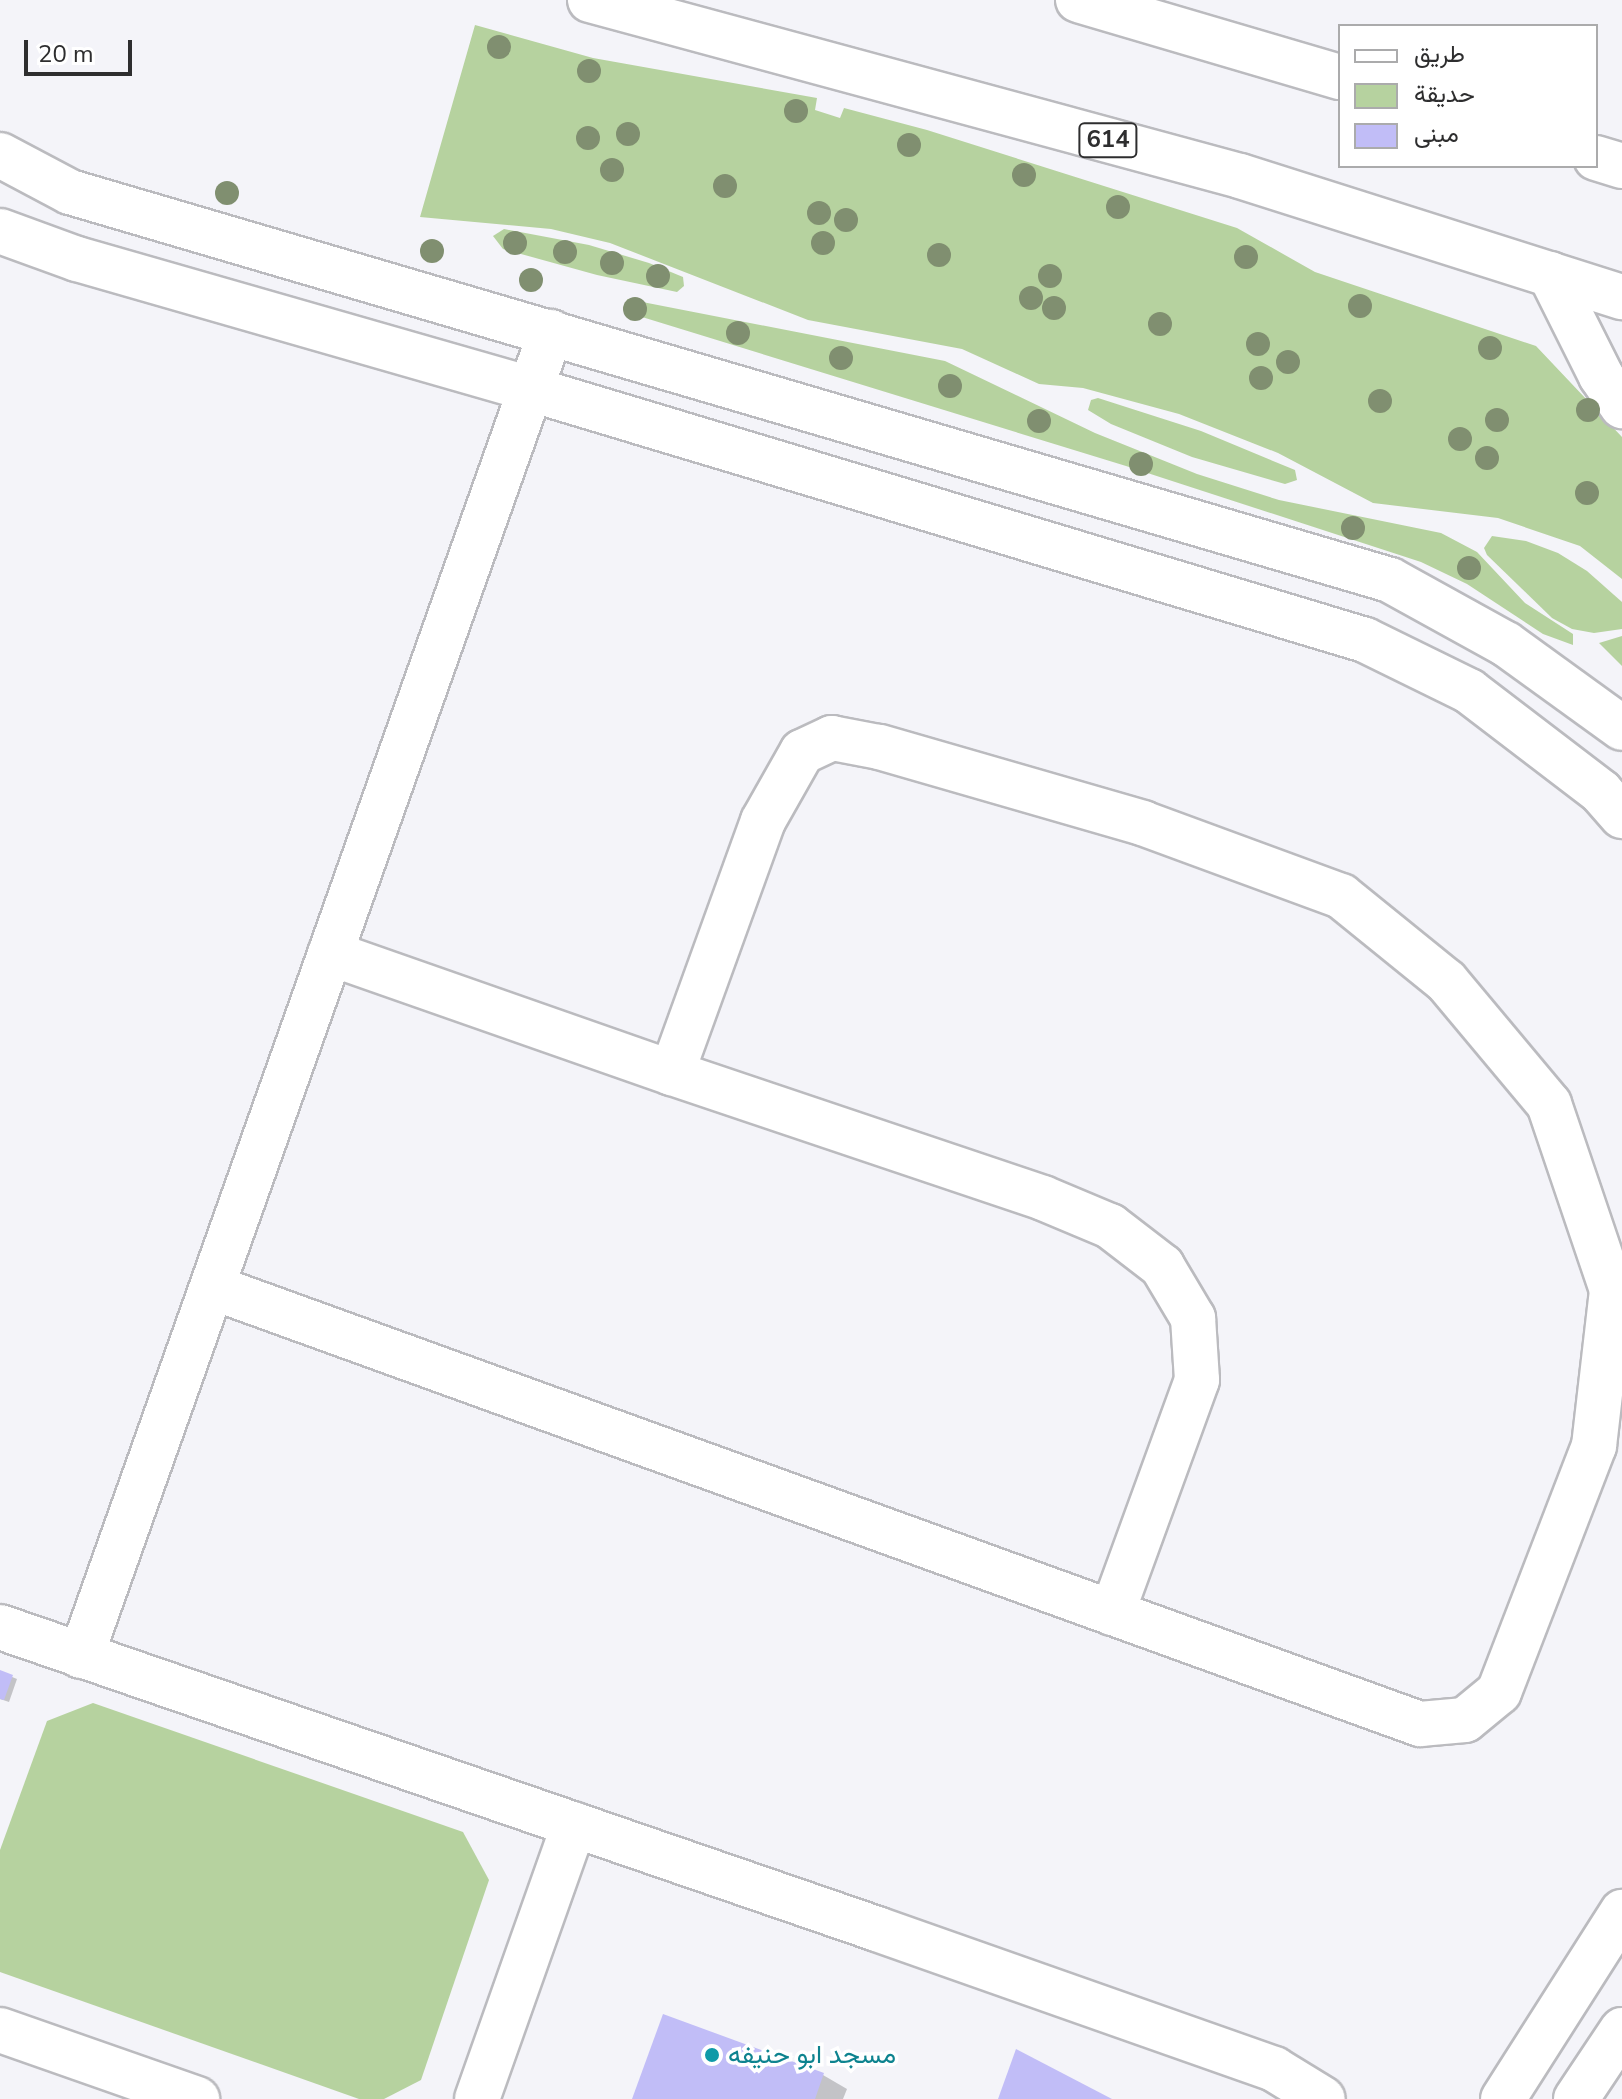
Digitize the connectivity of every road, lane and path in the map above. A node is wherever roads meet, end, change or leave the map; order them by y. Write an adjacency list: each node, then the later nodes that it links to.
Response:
1 (590, 0): 8 (main road, 614)
2 (1078, 0): 3 (main road)
3 (1338, 76)
4 (0, 155): 10 (main road)
5 (1598, 159): 6 (main road)
6 (1622, 166)
7 (0, 231): 11 (main road)
8 (1550, 274): 9 (main road, 614); 12 (main road)
9 (1622, 297)
10 (551, 332): 11 (main road); 13 (main road)
11 (531, 389): 14 (main road); 15 (main road)
12 (1622, 406)
13 (1622, 728)
14 (1622, 816)
15 (330, 953): 16 (main road); 17 (main road)
16 (672, 1073): 18 (main road); 18 (main road)
17 (212, 1287): 18 (main road); 20 (main road)
18 (1112, 1613)
19 (0, 1627): 20 (main road)
20 (81, 1656): 21 (main road)
21 (574, 1825): 26 (main road); 27 (main road)
22 (1622, 1912): 28 (main road)
23 (0, 2030): 25 (main road)
24 (1622, 2030): 29 (main road)
25 (197, 2099)
26 (477, 2099)
27 (1323, 2099)
28 (1503, 2099)
29 (1576, 2099)

